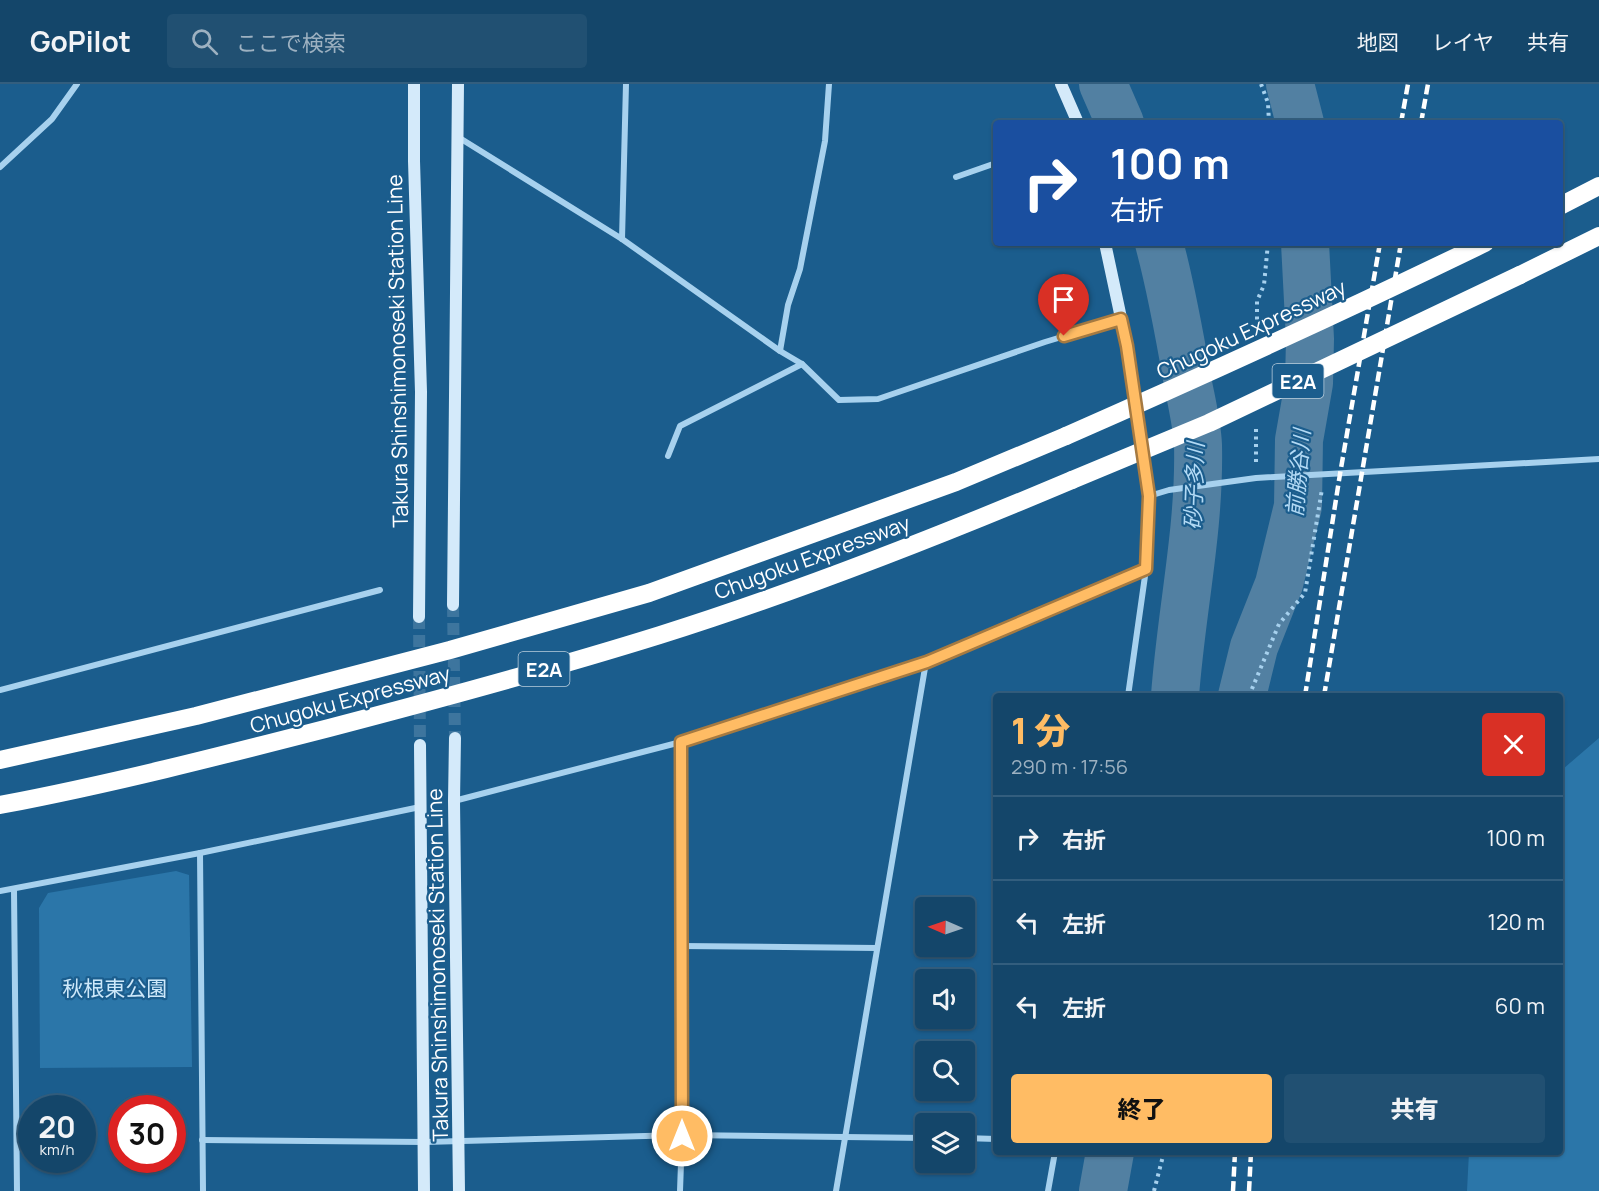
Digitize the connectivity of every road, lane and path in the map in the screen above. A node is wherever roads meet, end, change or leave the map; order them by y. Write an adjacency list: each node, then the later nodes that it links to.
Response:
1 (77, 84): 12 (street)
2 (414, 84): 31 (main road, Takura Shinshimonoseki Station Line)
3 (458, 84): 10 (main road)
4 (626, 84): 17 (street)
5 (828, 84): 22 (street)
6 (1061, 84): 8 (main road)
7 (1262, 84): 9 (path)
8 (1077, 120)
9 (1269, 120)
10 (457, 136): 17 (street); 30 (main road)
11 (993, 164): 13 (street)
12 (0, 167)
13 (956, 177)
14 (1599, 186): 15 (highway)
15 (1563, 204)
16 (1599, 236): 41 (highway, Chugoku Expressway / E2A, bridge)
17 (622, 239): 22 (street)
18 (1106, 246): 20 (main road)
19 (1479, 246): 39 (highway, Chugoku Expressway / E2A, bridge)
20 (1121, 319): 21 (main road); 23 (street)
21 (1127, 346): 27 (street)
22 (780, 351): 23 (street)
23 (802, 364): 24 (street)
24 (668, 456)
25 (1599, 459): 27 (street)
26 (1322, 487): 35 (path)
27 (1149, 496): 28 (street)
28 (1146, 569): 32 (street); 34 (street)
29 (380, 590): 33 (street)
30 (453, 605)
31 (419, 617)
32 (927, 662): 37 (street); 47 (street)
33 (0, 690)
34 (1128, 693)
35 (1250, 693)
36 (455, 738): 40 (main road, Takura Shinshimonoseki Station Line)
37 (681, 742): 40 (street); 46 (street)
38 (420, 745): 42 (main road, Takura Shinshimonoseki Station Line)
39 (0, 760)
40 (454, 801): 54 (main road, Takura Shinshimonoseki Station Line)
41 (0, 805)
42 (421, 807): 43 (street); 55 (main road, Takura Shinshimonoseki Station Line)
43 (200, 853): 44 (street); 53 (street)
44 (14, 890): 45 (street); 58 (street)
45 (0, 891)
46 (681, 946): 47 (street); 48 (street)
47 (877, 948): 49 (street)
48 (682, 1136): 49 (street); 54 (street); 62 (street)
49 (844, 1137): 50 (street); 63 (street)
50 (915, 1138)
51 (975, 1138): 52 (street)
52 (993, 1139)
53 (202, 1140): 55 (street); 59 (street)
54 (459, 1141): 55 (street); 61 (main road, Takura Shinshimonoseki Station Line)
55 (424, 1142): 60 (main road, Takura Shinshimonoseki Station Line)
56 (1054, 1155): 64 (street)
57 (1163, 1155): 65 (path)
58 (17, 1191)
59 (203, 1191)
60 (424, 1191)
61 (459, 1191)
62 (680, 1191)
63 (836, 1191)
64 (1048, 1191)
65 (1154, 1191)

